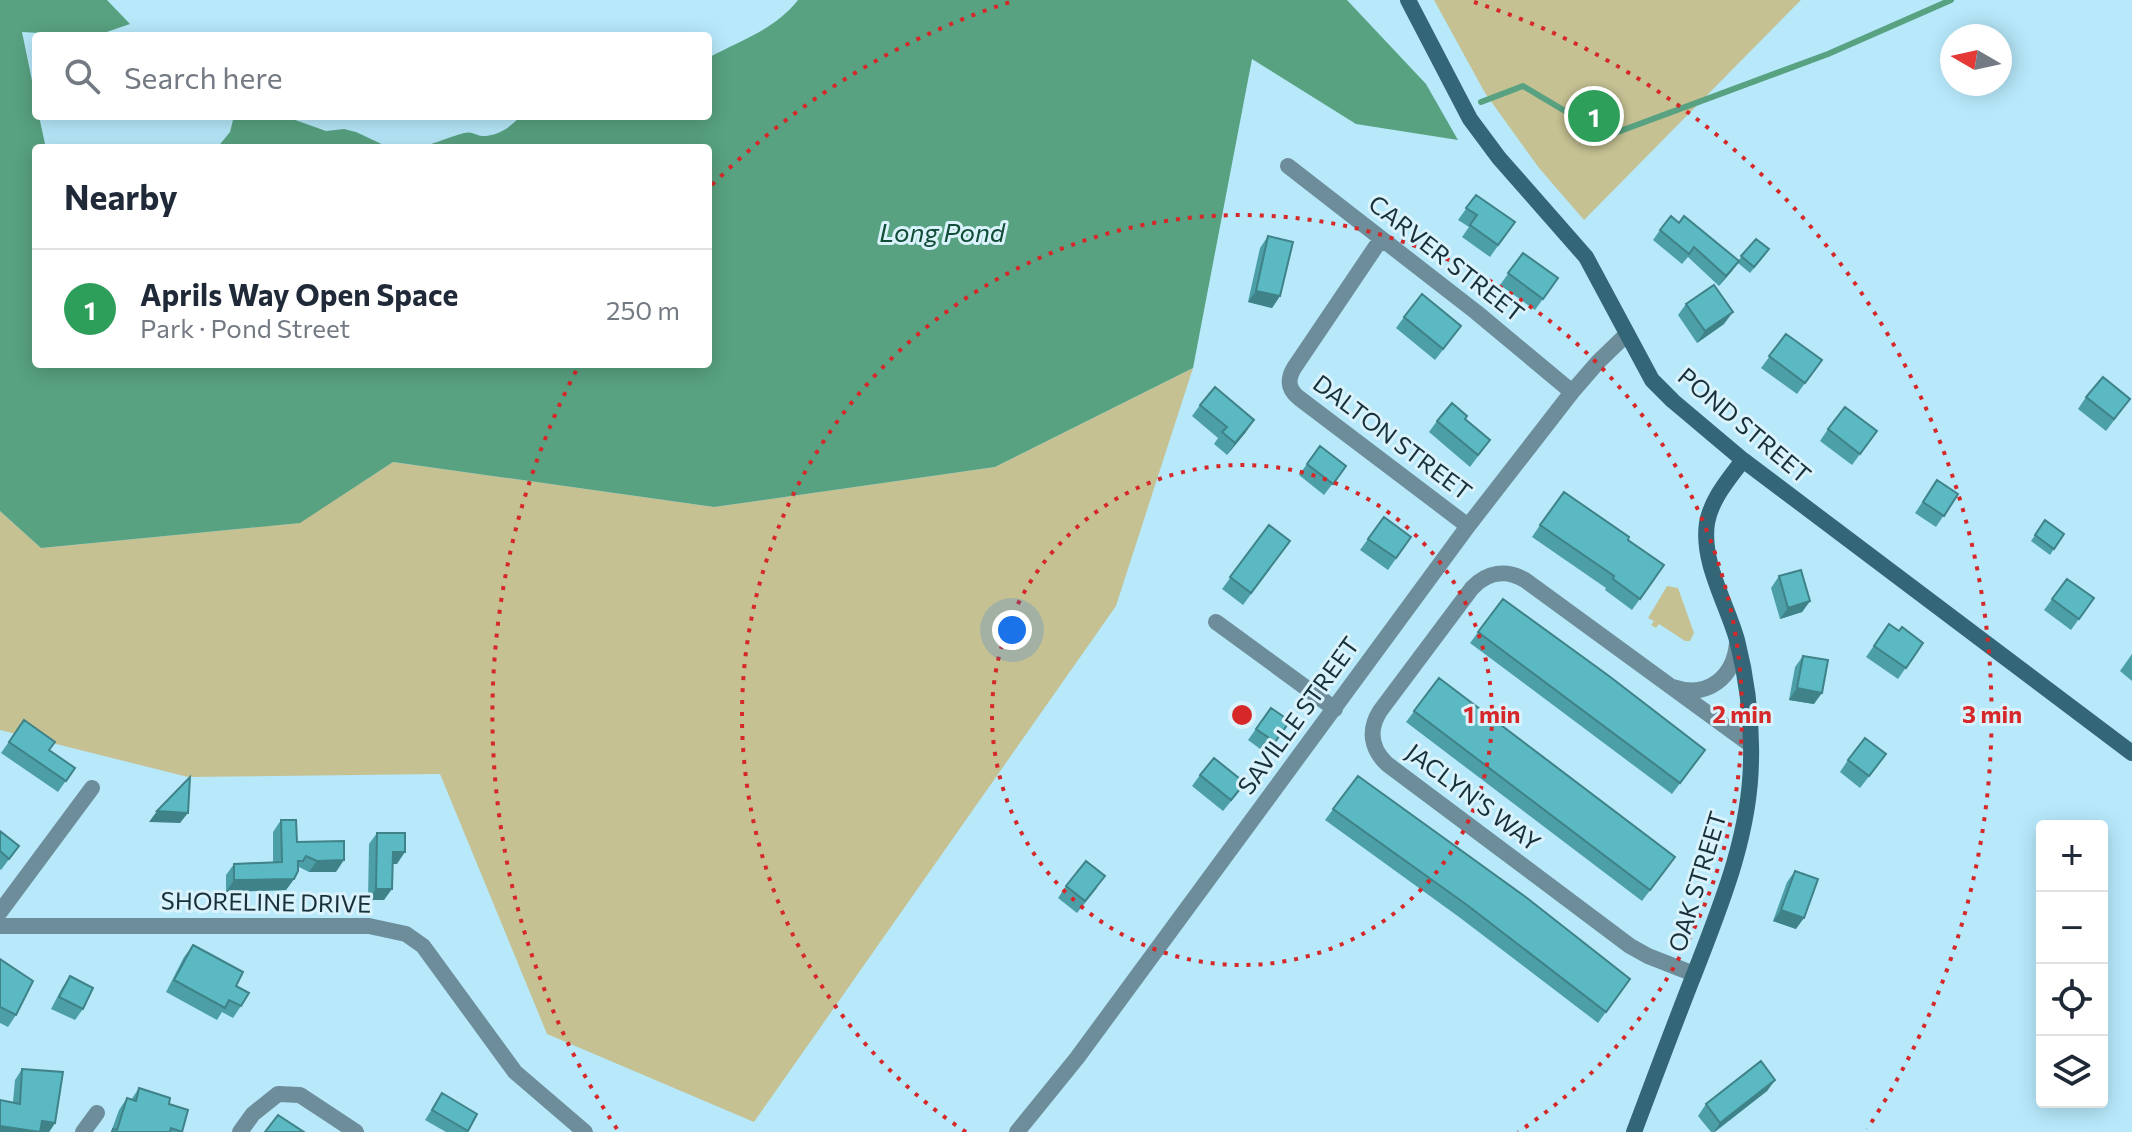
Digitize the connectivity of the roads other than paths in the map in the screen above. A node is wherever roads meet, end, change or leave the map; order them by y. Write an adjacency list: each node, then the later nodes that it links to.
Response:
1 (1408, 0): 4 (street, POND STREET)
2 (1288, 166): 3 (street, CARVER STREET)
3 (1381, 239): 5 (street, CARVER STREET); 7 (street, DALTON STREET)
4 (1627, 334): 5 (street, SAVILLE STREET); 6 (street, POND STREET)
5 (1572, 392): 7 (street, SAVILLE STREET)
6 (1743, 460): 9 (street, OAK STREET); 13 (street, POND STREET)
7 (1468, 526): 11 (street, SAVILLE STREET)
8 (1216, 622): 11 (street)
9 (1737, 641): 10 (street); 12 (street, OAK STREET)
10 (1668, 685): 12 (street); 17 (street, JACLYN'S WAY)
11 (1335, 709): 23 (street, SAVILLE STREET)
12 (1751, 745): 17 (street, OAK STREET)
13 (2132, 753)
14 (92, 788): 15 (street)
15 (0, 912)
16 (0, 926): 22 (street, SHORELINE DRIVE)
17 (1694, 974): 24 (street, OAK STREET)
18 (97, 1113): 19 (street)
19 (83, 1132)
20 (240, 1132): 21 (street)
21 (356, 1132)
22 (585, 1132)
23 (1017, 1132)
24 (1634, 1132)

